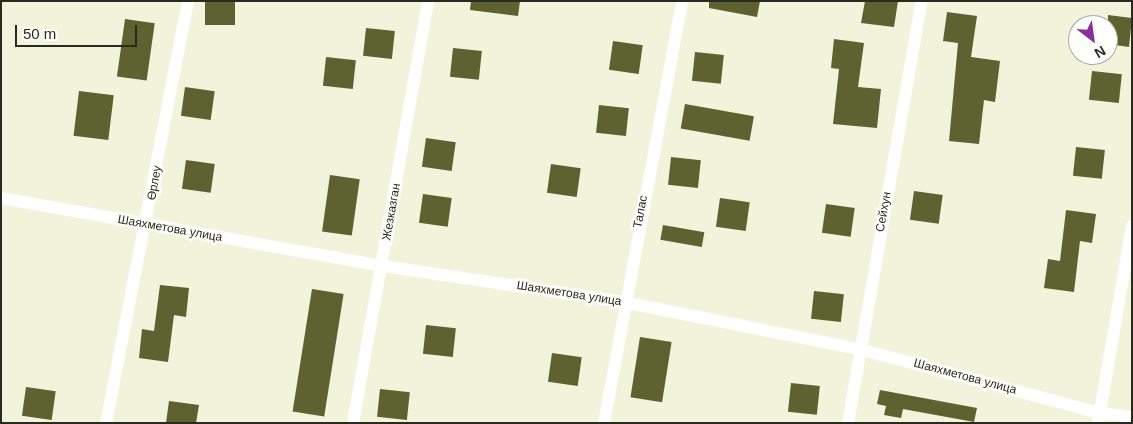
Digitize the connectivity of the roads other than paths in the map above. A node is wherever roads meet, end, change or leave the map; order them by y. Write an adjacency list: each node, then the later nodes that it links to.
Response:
1 (188, 1): 6 (street, Өрлеу)
2 (428, 1): 8 (street, Жезказган)
3 (682, 1): 9 (street, Талас)
4 (922, 1): 10 (street, Сейхун)
5 (1, 198): 6 (street, Шаяхметова улица)
6 (147, 226): 8 (street, Шаяхметова улица); 13 (street, Өрлеу)
7 (1132, 226): 12 (street)
8 (383, 266): 9 (street, Шаяхметова улица); 14 (street, Жезказган)
9 (623, 302): 10 (street, Шаяхметова улица); 15 (street, Талас)
10 (859, 349): 12 (street, Шаяхметова улица); 16 (street, Сейхун)
11 (1132, 417): 12 (street, Шаяхметова улица)
12 (1099, 418)
13 (106, 423)
14 (353, 423)
15 (604, 423)
16 (848, 423)

